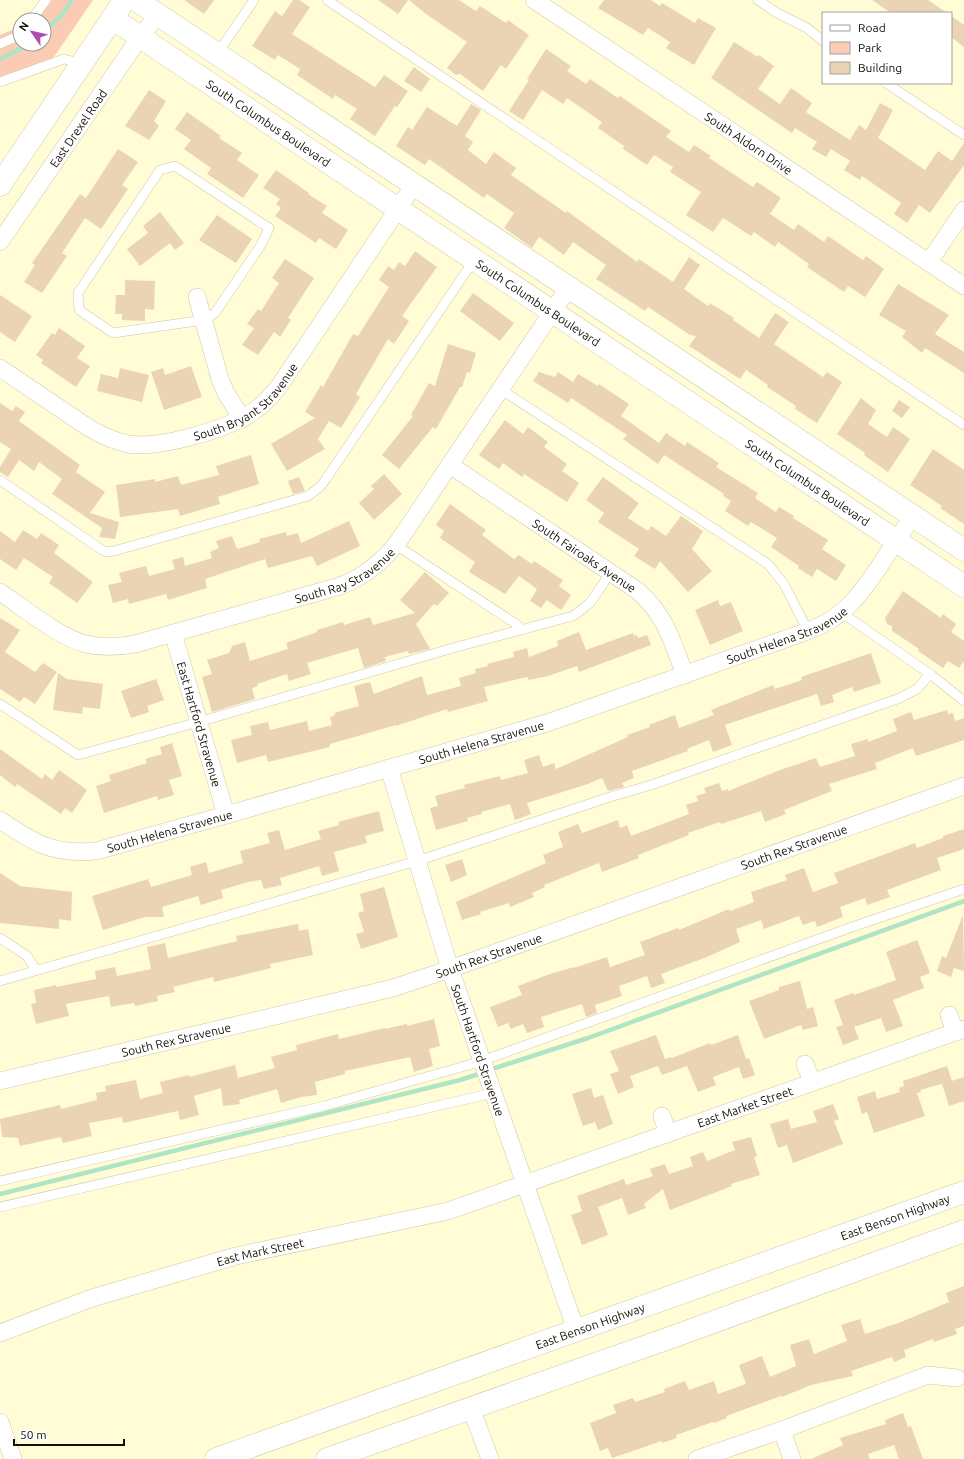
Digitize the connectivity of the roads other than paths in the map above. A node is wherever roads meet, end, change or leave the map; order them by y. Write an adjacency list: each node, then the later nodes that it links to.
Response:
1 (46, 0): 8 (lane)
2 (125, 0): 10 (street)
3 (136, 0): 9 (street)
4 (254, 0): 15 (lane)
5 (328, 0): 35 (lane)
6 (534, 0): 26 (street, South Aldorn Drive)
7 (758, 0): 13 (lane)
8 (37, 12)
9 (158, 15): 11 (street, East Drexel Road); 15 (street)
10 (112, 19): 11 (street, South Columbus Boulevard); 16 (street)
11 (140, 37): 22 (street, South Columbus Boulevard); 24 (street, East Drexel Road)
12 (12, 39): 14 (lane)
13 (822, 40)
14 (0, 44)
15 (217, 54): 21 (street)
16 (82, 64): 17 (lane); 20 (street)
17 (0, 82)
18 (888, 84): 19 (lane)
19 (964, 135)
20 (0, 185)
21 (414, 185): 22 (street, South Bryant Stravenue); 28 (street)
22 (398, 209): 25 (street, South Columbus Boulevard); 34 (street, South Bryant Stravenue)
23 (964, 210): 26 (street)
24 (0, 242)
25 (474, 260): 30 (street, South Columbus Boulevard); 37 (lane)
26 (929, 262): 27 (street, South Aldorn Drive)
27 (964, 286)
28 (569, 288): 30 (street, South Ray Stravenue); 38 (street)
29 (198, 297): 31 (street)
30 (552, 312): 33 (street, South Ray Stravenue); 39 (street, South Columbus Boulevard)
31 (204, 320): 31 (lane); 34 (street)
32 (0, 368): 34 (street, South Bryant Stravenue)
33 (500, 389): 36 (street, South Ray Stravenue); 47 (lane)
34 (242, 418)
35 (964, 424)
36 (450, 465): 40 (street, South Ray Stravenue); 42 (street, South Fairoaks Avenue)
37 (0, 480)
38 (913, 516): 39 (street, South Helena Stravenue); 41 (street)
39 (896, 541): 43 (street, South Columbus Boulevard); 45 (street, South Helena Stravenue)
40 (396, 544): 46 (lane); 48 (street, South Ray Stravenue)
41 (964, 550)
42 (611, 572): 46 (lane); 50 (street, South Fairoaks Avenue)
43 (964, 586)
44 (0, 592): 48 (street, South Ray Stravenue)
45 (842, 613): 47 (street, South Helena Stravenue); 49 (lane)
46 (521, 630): 53 (lane)
47 (808, 631): 50 (street, South Helena Stravenue)
48 (173, 633): 53 (street, East Hartford Stravenue)
49 (930, 674): 51 (lane); 58 (lane)
50 (685, 675): 54 (street, South Helena Stravenue)
51 (964, 701)
52 (0, 704): 53 (lane)
53 (199, 722): 56 (street, East Hartford Stravenue)
54 (389, 768): 56 (street, South Helena Stravenue); 58 (street, South Hartford Stravenue)
55 (964, 786): 61 (street, South Rex Stravenue)
56 (226, 815): 57 (street, South Helena Stravenue)
57 (0, 820)
58 (417, 861): 61 (street, South Hartford Stravenue); 62 (lane)
59 (964, 889): 66 (lane)
60 (0, 938): 62 (lane)
61 (450, 969): 66 (street, South Hartford Stravenue); 68 (street, South Rex Stravenue)
62 (36, 970): 63 (lane)
63 (0, 980)
64 (949, 1015): 65 (street)
65 (959, 1030): 69 (street, East Market Street)
66 (482, 1061): 70 (street, South Hartford Stravenue); 73 (lane)
67 (805, 1064): 69 (street)
68 (0, 1081)
69 (812, 1082): 72 (street, East Market Street)
70 (493, 1093): 74 (street, South Hartford Stravenue); 76 (lane)
71 (662, 1116): 72 (street)
72 (668, 1134): 74 (street, East Market Street)
73 (0, 1181)
74 (525, 1184): 78 (street, South Hartford Stravenue); 79 (street, East Mark Street)
75 (964, 1192): 78 (street, East Benson Highway)
76 (0, 1207)
77 (964, 1231): 81 (street)
78 (576, 1330): 85 (street, East Benson Highway)
79 (0, 1333)
80 (957, 1378): 83 (street)
81 (471, 1408): 86 (street); 87 (street)
82 (0, 1422): 84 (street)
83 (782, 1430): 88 (street); 89 (street)
84 (13, 1459)
85 (216, 1459)
86 (327, 1459)
87 (490, 1459)
88 (697, 1459)
89 (792, 1459)

